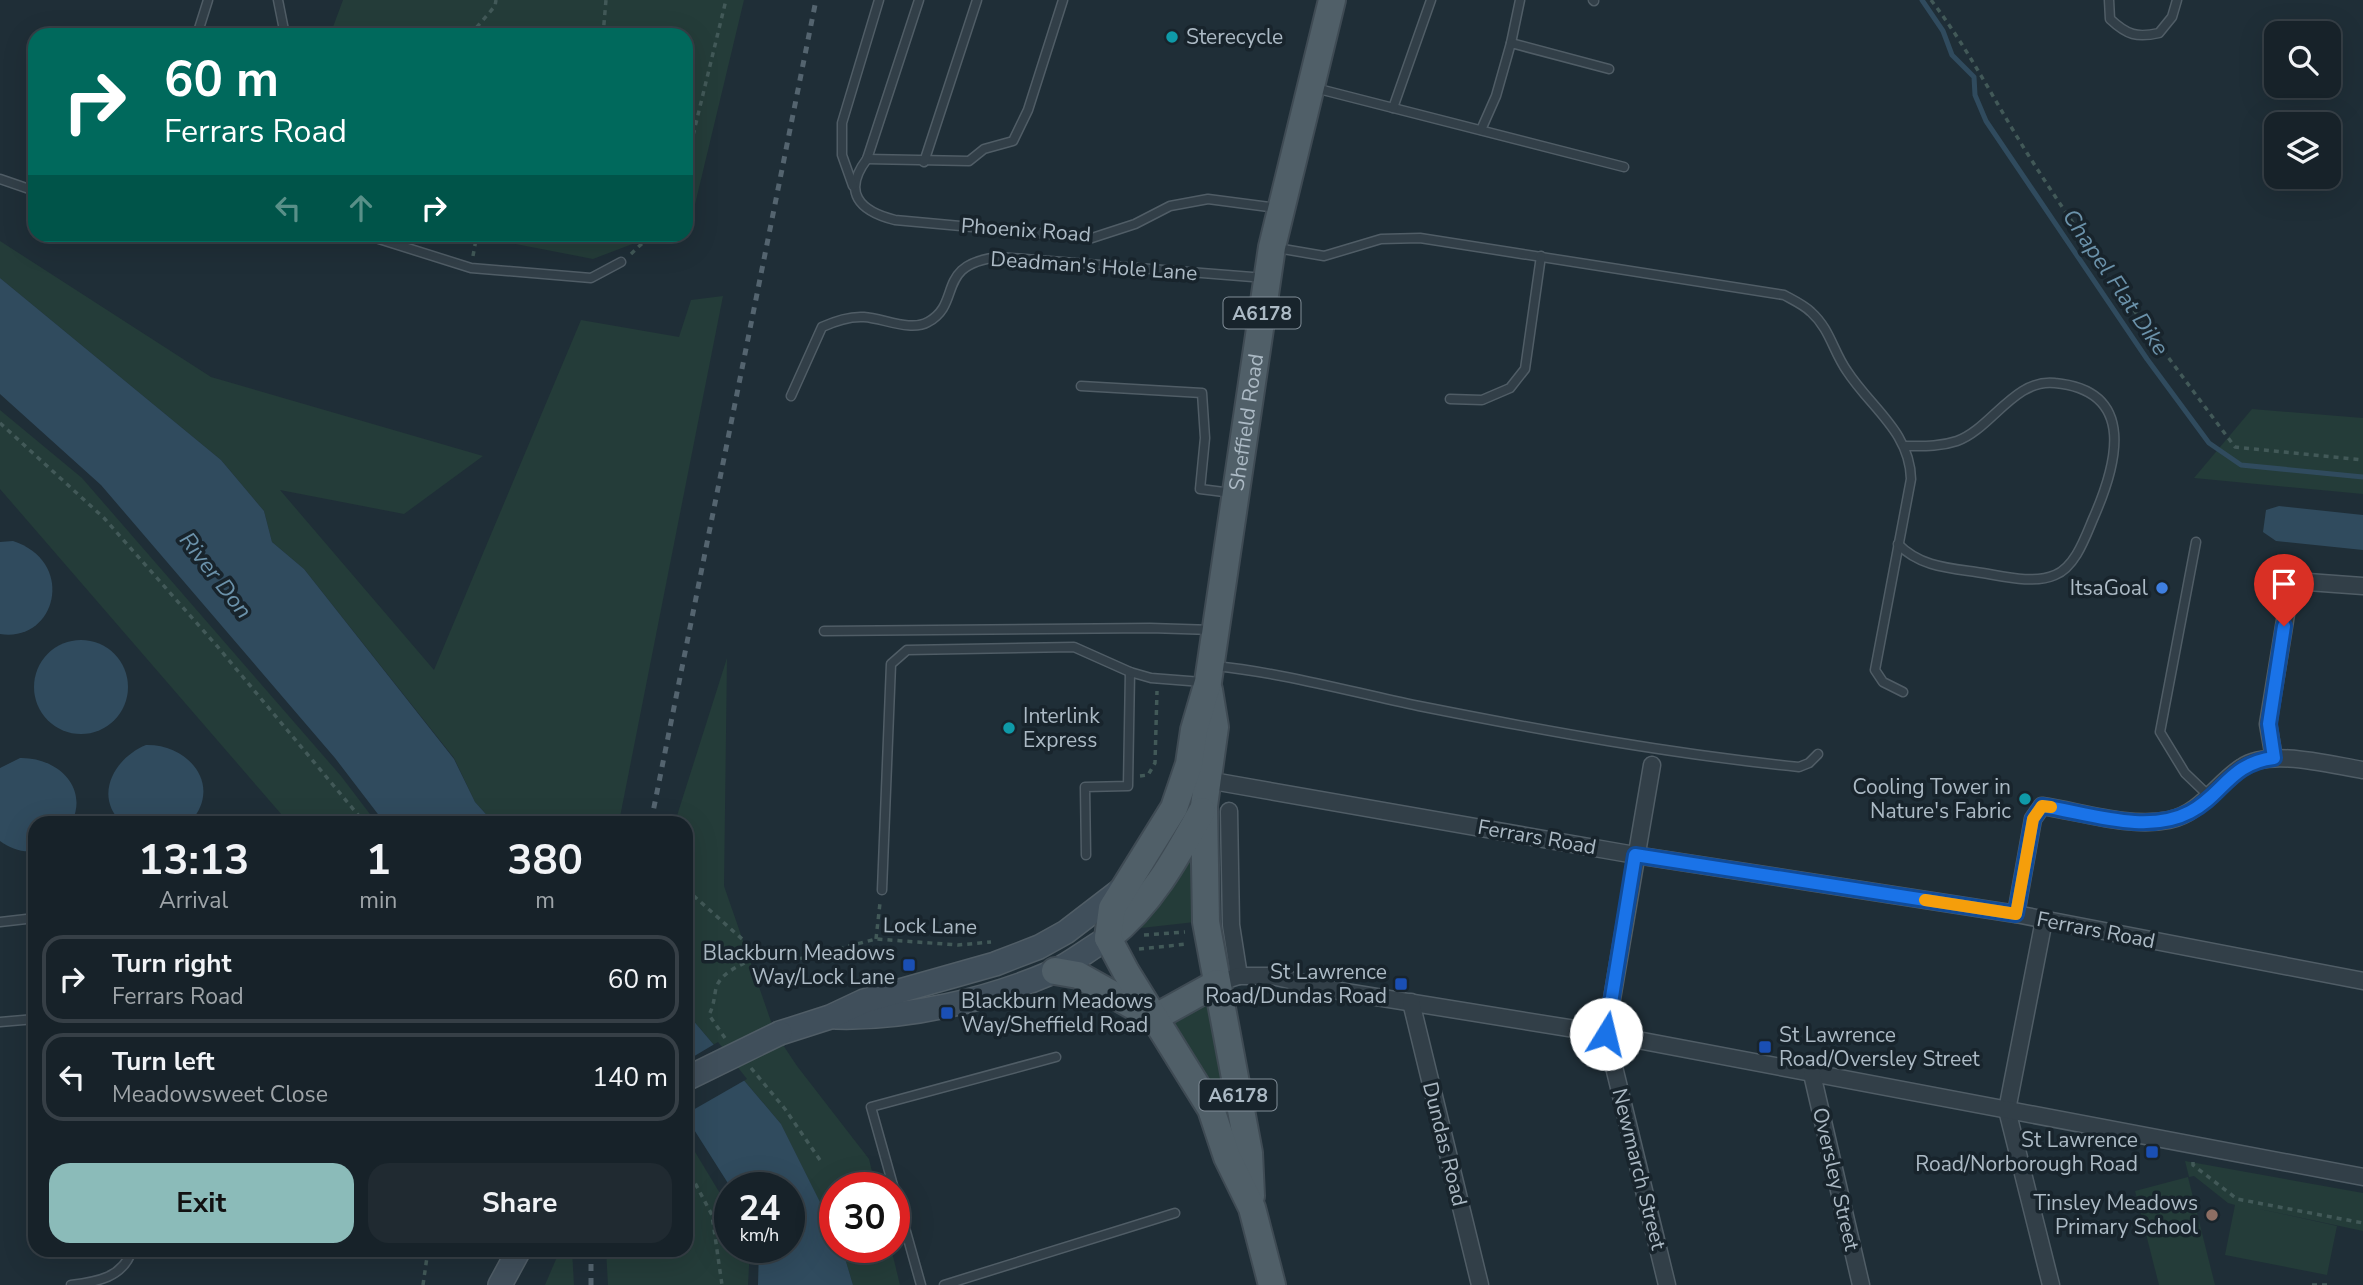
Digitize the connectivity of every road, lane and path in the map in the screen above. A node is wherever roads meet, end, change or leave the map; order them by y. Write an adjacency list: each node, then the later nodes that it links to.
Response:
1 (208, 0): 16 (lane)
2 (278, 0): 17 (lane)
3 (496, 0): 18 (path)
4 (606, 0): 19 (path)
5 (726, 0): 25 (path)
6 (879, 0): 31 (lane)
7 (919, 0): 26 (lane)
8 (977, 0): 27 (lane)
9 (1063, 0): 27 (lane)
10 (1332, 0): 22 (main road, Sheffield Road / A6178)
11 (1431, 0): 23 (lane)
12 (1520, 0): 20 (lane)
13 (1931, 0): 46 (path)
14 (2109, 0): 15 (lane)
15 (2177, 0)
16 (199, 28)
17 (284, 28)
18 (476, 28)
19 (604, 28)
20 (1511, 43): 21 (lane); 24 (lane)
21 (1609, 69)
22 (1310, 86): 23 (lane); 32 (main road, Sheffield Road / A6178)
23 (1393, 108): 24 (lane)
24 (1481, 130): 28 (lane)
25 (693, 135)
26 (867, 159): 27 (lane); 31 (lane)
27 (924, 162)
28 (1624, 167)
29 (0, 179): 30 (lane)
30 (28, 189)
31 (856, 195): 32 (lane, Phoenix Road)
32 (1280, 209): 36 (main road, Sheffield Road / A6178)
33 (388, 242): 39 (lane)
34 (476, 242): 39 (path)
35 (643, 242): 38 (path)
36 (1272, 247): 37 (lane); 40 (main road, Sheffield Road / A6178)
37 (1541, 256): 43 (lane); 45 (lane)
38 (621, 262): 39 (lane)
39 (471, 268)
40 (1268, 278): 42 (lane, Deadman's Hole Lane); 47 (main road, Sheffield Road / A6178)
41 (1081, 386): 47 (lane)
42 (791, 396)
43 (1450, 399)
44 (0, 423): 64 (path)
45 (1904, 446): 49 (lane); 49 (lane)
46 (2363, 460)
47 (1235, 493): 52 (main road, Sheffield Road / A6178)
48 (2196, 542): 61 (lane)
49 (1898, 544): 55 (lane)
50 (2363, 586): 57 (street)
51 (824, 631): 52 (lane)
52 (1214, 631): 54 (main road, Sheffield Road / A6178)
53 (1130, 672): 54 (lane); 65 (lane); 68 (lane)
54 (1209, 673): 56 (lane); 60 (main road, Sheffield Road / A6178); 62 (main road, Sheffield Road / A6178)
55 (1903, 692)
56 (1818, 754)
57 (2274, 758): 59 (street); 61 (street)
58 (1652, 765): 66 (street, Newmarch Street)
59 (2363, 770)
60 (1207, 780): 62 (main road); 63 (main road, Sheffield Road / A6178); 66 (street, Ferrars Road)
61 (2209, 796): 70 (street)
62 (1174, 808): 67 (main road, Sheffield Road / A6178)
63 (1216, 808): 76 (main road, Sheffield Road / A6178); 77 (main road); 79 (street, Sheffield Road)
64 (359, 816)
65 (1086, 855)
66 (1635, 855): 70 (street, Ferrars Road); 86 (street, Newmarch Street)
67 (1124, 887): 77 (main road, Sheffield Road / A6178); 82 (street)
68 (881, 890): 74 (path)
69 (693, 895): 74 (path, Lock Lane)
70 (2016, 914): 72 (street, Ferrars Road)
71 (28, 919): 73 (lane)
72 (2044, 920): 80 (street, Ferrars Road); 90 (street)
73 (0, 922)
74 (876, 939): 75 (path, Lock Lane)
75 (994, 942)
76 (1208, 942): 77 (path); 79 (main road, Sheffield Road / A6178)
77 (1113, 947): 78 (street); 83 (main road, Sheffield Road / A6178)
78 (1055, 971): 82 (street); 83 (main road)
79 (1228, 980): 81 (street); 83 (main road); 94 (main road, Sheffield Road / A6178)
80 (2363, 981)
81 (1410, 1002): 86 (street); 107 (street, Dundas Road)
82 (830, 1017): 89 (street, bridge)
83 (1154, 1018): 94 (main road, Sheffield Road / A6178)
84 (28, 1020): 85 (lane)
85 (0, 1022)
86 (1606, 1034): 88 (street); 108 (street, Newmarch Street)
87 (1056, 1057): 104 (lane)
88 (1812, 1074): 90 (street); 109 (street, Oversley Street)
89 (693, 1076)
90 (2007, 1110): 91 (street); 110 (street)
91 (2197, 1146): 92 (street); 96 (path)
92 (2363, 1177)
93 (693, 1179): 103 (path)
94 (1252, 1208): 106 (main road, Sheffield Road / A6178)
95 (1175, 1213): 105 (lane)
96 (2363, 1223)
97 (128, 1257): 100 (lane)
98 (427, 1257): 101 (path)
99 (515, 1257): 102 (street)
100 (71, 1285)
101 (423, 1285)
102 (500, 1285)
103 (722, 1285)
104 (921, 1285)
105 (944, 1285)
106 (1272, 1285)
107 (1480, 1285)
108 (1667, 1285)
109 (1861, 1285)
110 (2051, 1285)
111 (2312, 1285): 112 (path)
112 (2329, 1285)

